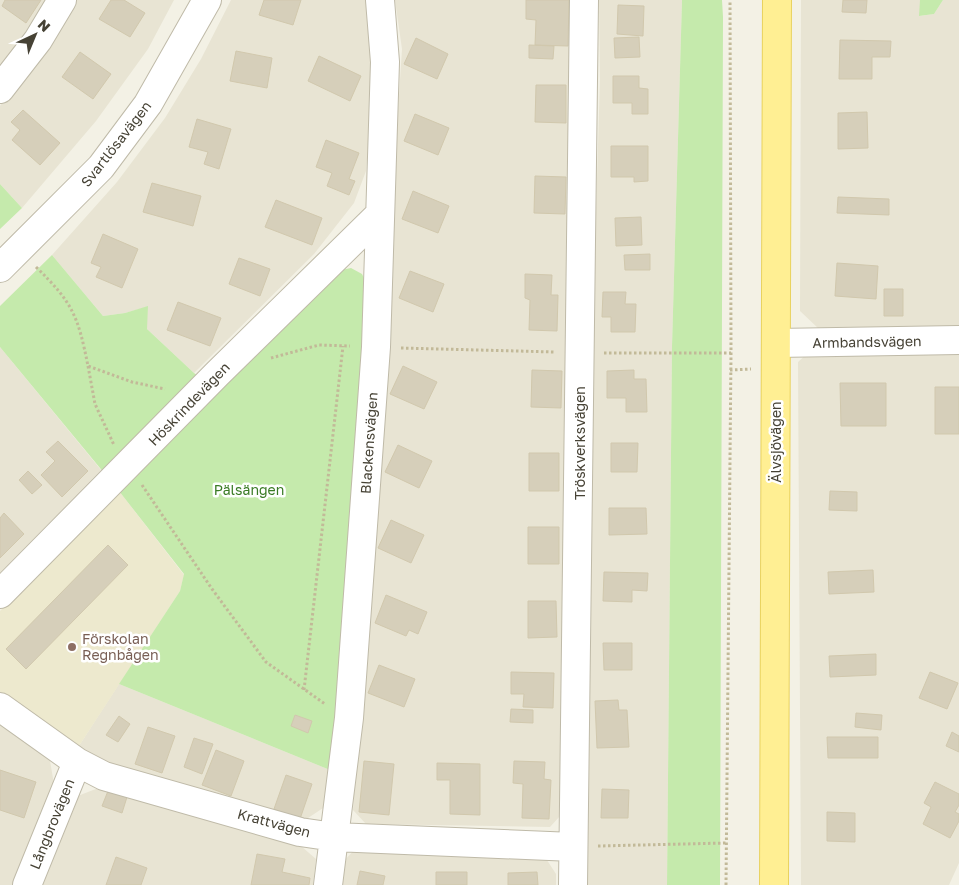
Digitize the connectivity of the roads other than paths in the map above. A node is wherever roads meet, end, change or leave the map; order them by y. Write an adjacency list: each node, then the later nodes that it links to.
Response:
1 (62, 0): 6 (street)
2 (207, 0): 8 (street, Svartlösavägen)
3 (380, 0): 7 (street, Blackensvägen)
4 (584, 0): 15 (street, Tröskverksvägen)
5 (777, 0): 10 (main road, Älvsjövägen)
6 (0, 89)
7 (379, 215): 11 (street, Höskrindevägen); 14 (street, Blackensvägen)
8 (9, 259)
9 (959, 340): 10 (street, Armbandsvägen)
10 (776, 343): 19 (main road, Älvsjövägen)
11 (0, 594)
12 (0, 707): 13 (street, Krattvägen)
13 (77, 762): 14 (street, Krattvägen); 16 (street, Långbrovägen)
14 (334, 837): 15 (street, Krattvägen); 17 (street, Blackensvägen)
15 (573, 847): 18 (street, Tröskverksvägen)
16 (27, 885)
17 (328, 885)
18 (573, 885)
19 (774, 885)

